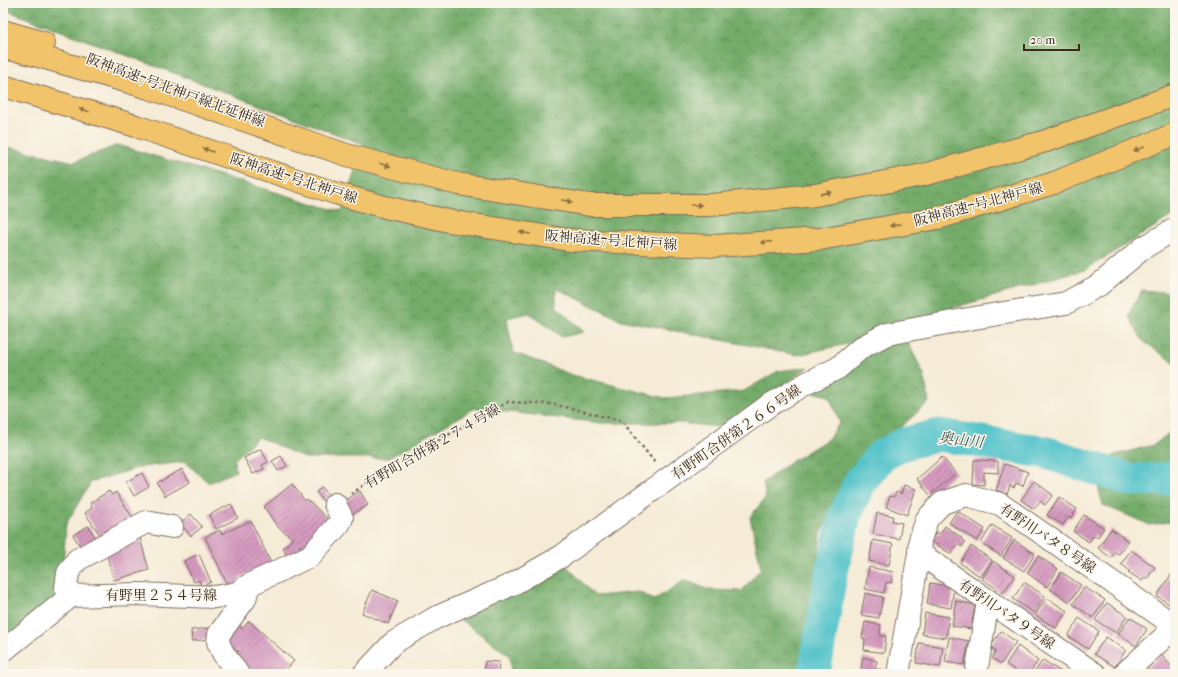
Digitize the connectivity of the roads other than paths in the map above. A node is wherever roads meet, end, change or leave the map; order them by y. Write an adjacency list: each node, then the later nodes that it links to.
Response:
1 (3, 31): 6 (highway, 阪神高速7号北神戸線北延伸線)
2 (3, 48): 6 (highway)
3 (3, 86): 5 (highway, 阪神高速7号北神戸線, one-way to 3)
4 (1175, 95): 6 (highway, one-way to 4)
5 (1175, 134)
6 (347, 155)
7 (1175, 229): 17 (street, 有野町合併第２６６号線)
8 (335, 504): 11 (street)
9 (172, 527): 12 (street)
10 (918, 553): 13 (street, 有野川バタ９号線); 14 (street, 有野川バタ８号線); 18 (street, 有野川バタ８号線)
11 (249, 585): 12 (street, 有野里２５４号線); 16 (street)
12 (71, 596): 15 (street)
13 (988, 601): 19 (street); 20 (street, 有野川バタ９号線)
14 (1175, 627): 21 (street)
15 (3, 651)
16 (238, 674)
17 (364, 674)
18 (898, 674)
19 (976, 674)
20 (1095, 674)
21 (1124, 674)

